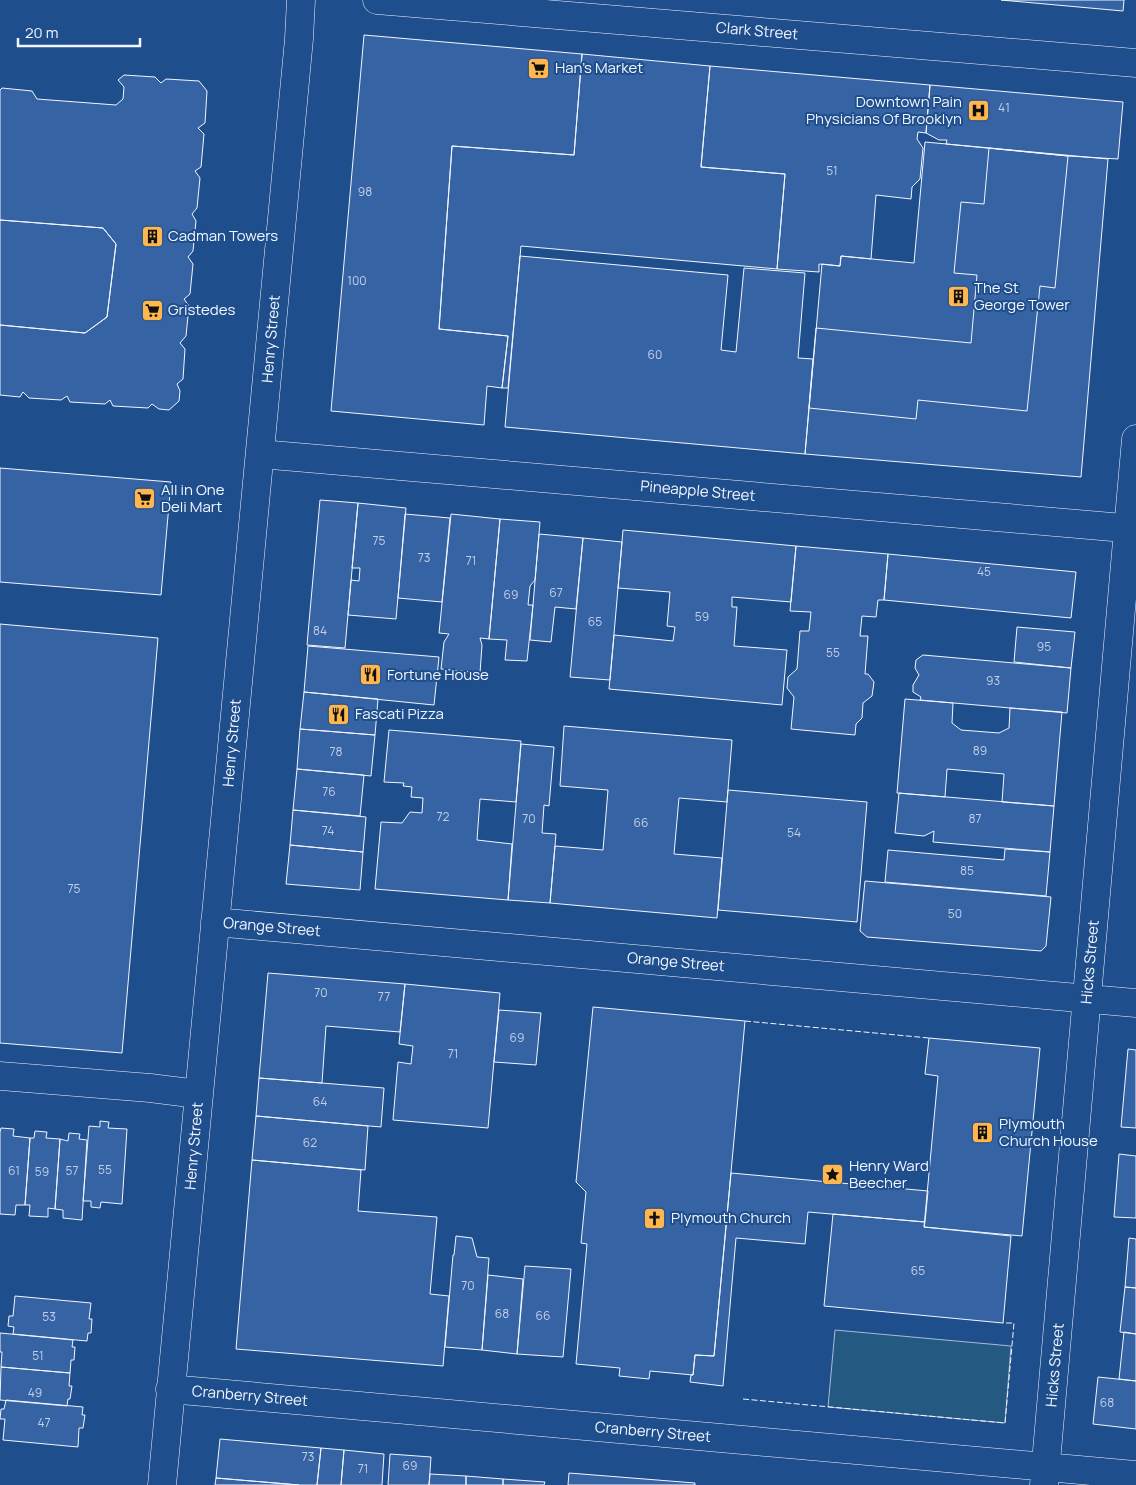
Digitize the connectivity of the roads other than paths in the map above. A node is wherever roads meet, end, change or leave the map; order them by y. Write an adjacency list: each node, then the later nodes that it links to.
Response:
1 (301, 0): 5 (street, Henry Street)
2 (377, 0): 3 (street, Clark Street)
3 (1136, 63)
4 (1136, 439): 6 (street, Hicks Street)
5 (260, 454): 6 (street, Pineapple Street); 7 (street, Henry Street)
6 (1132, 529): 8 (street, Hicks Street)
7 (215, 922): 8 (street, Orange Street); 11 (street, Henry Street)
8 (1087, 998): 9 (street, Orange Street); 14 (street, Hicks Street)
9 (1136, 1003)
10 (0, 1076): 11 (street)
11 (198, 1094): 12 (street, Henry Street)
12 (170, 1389): 14 (street, Cranberry Street); 15 (street, Henry Street)
13 (1136, 1474): 14 (street, Cranberry Street)
14 (1045, 1476)
15 (162, 1485)

